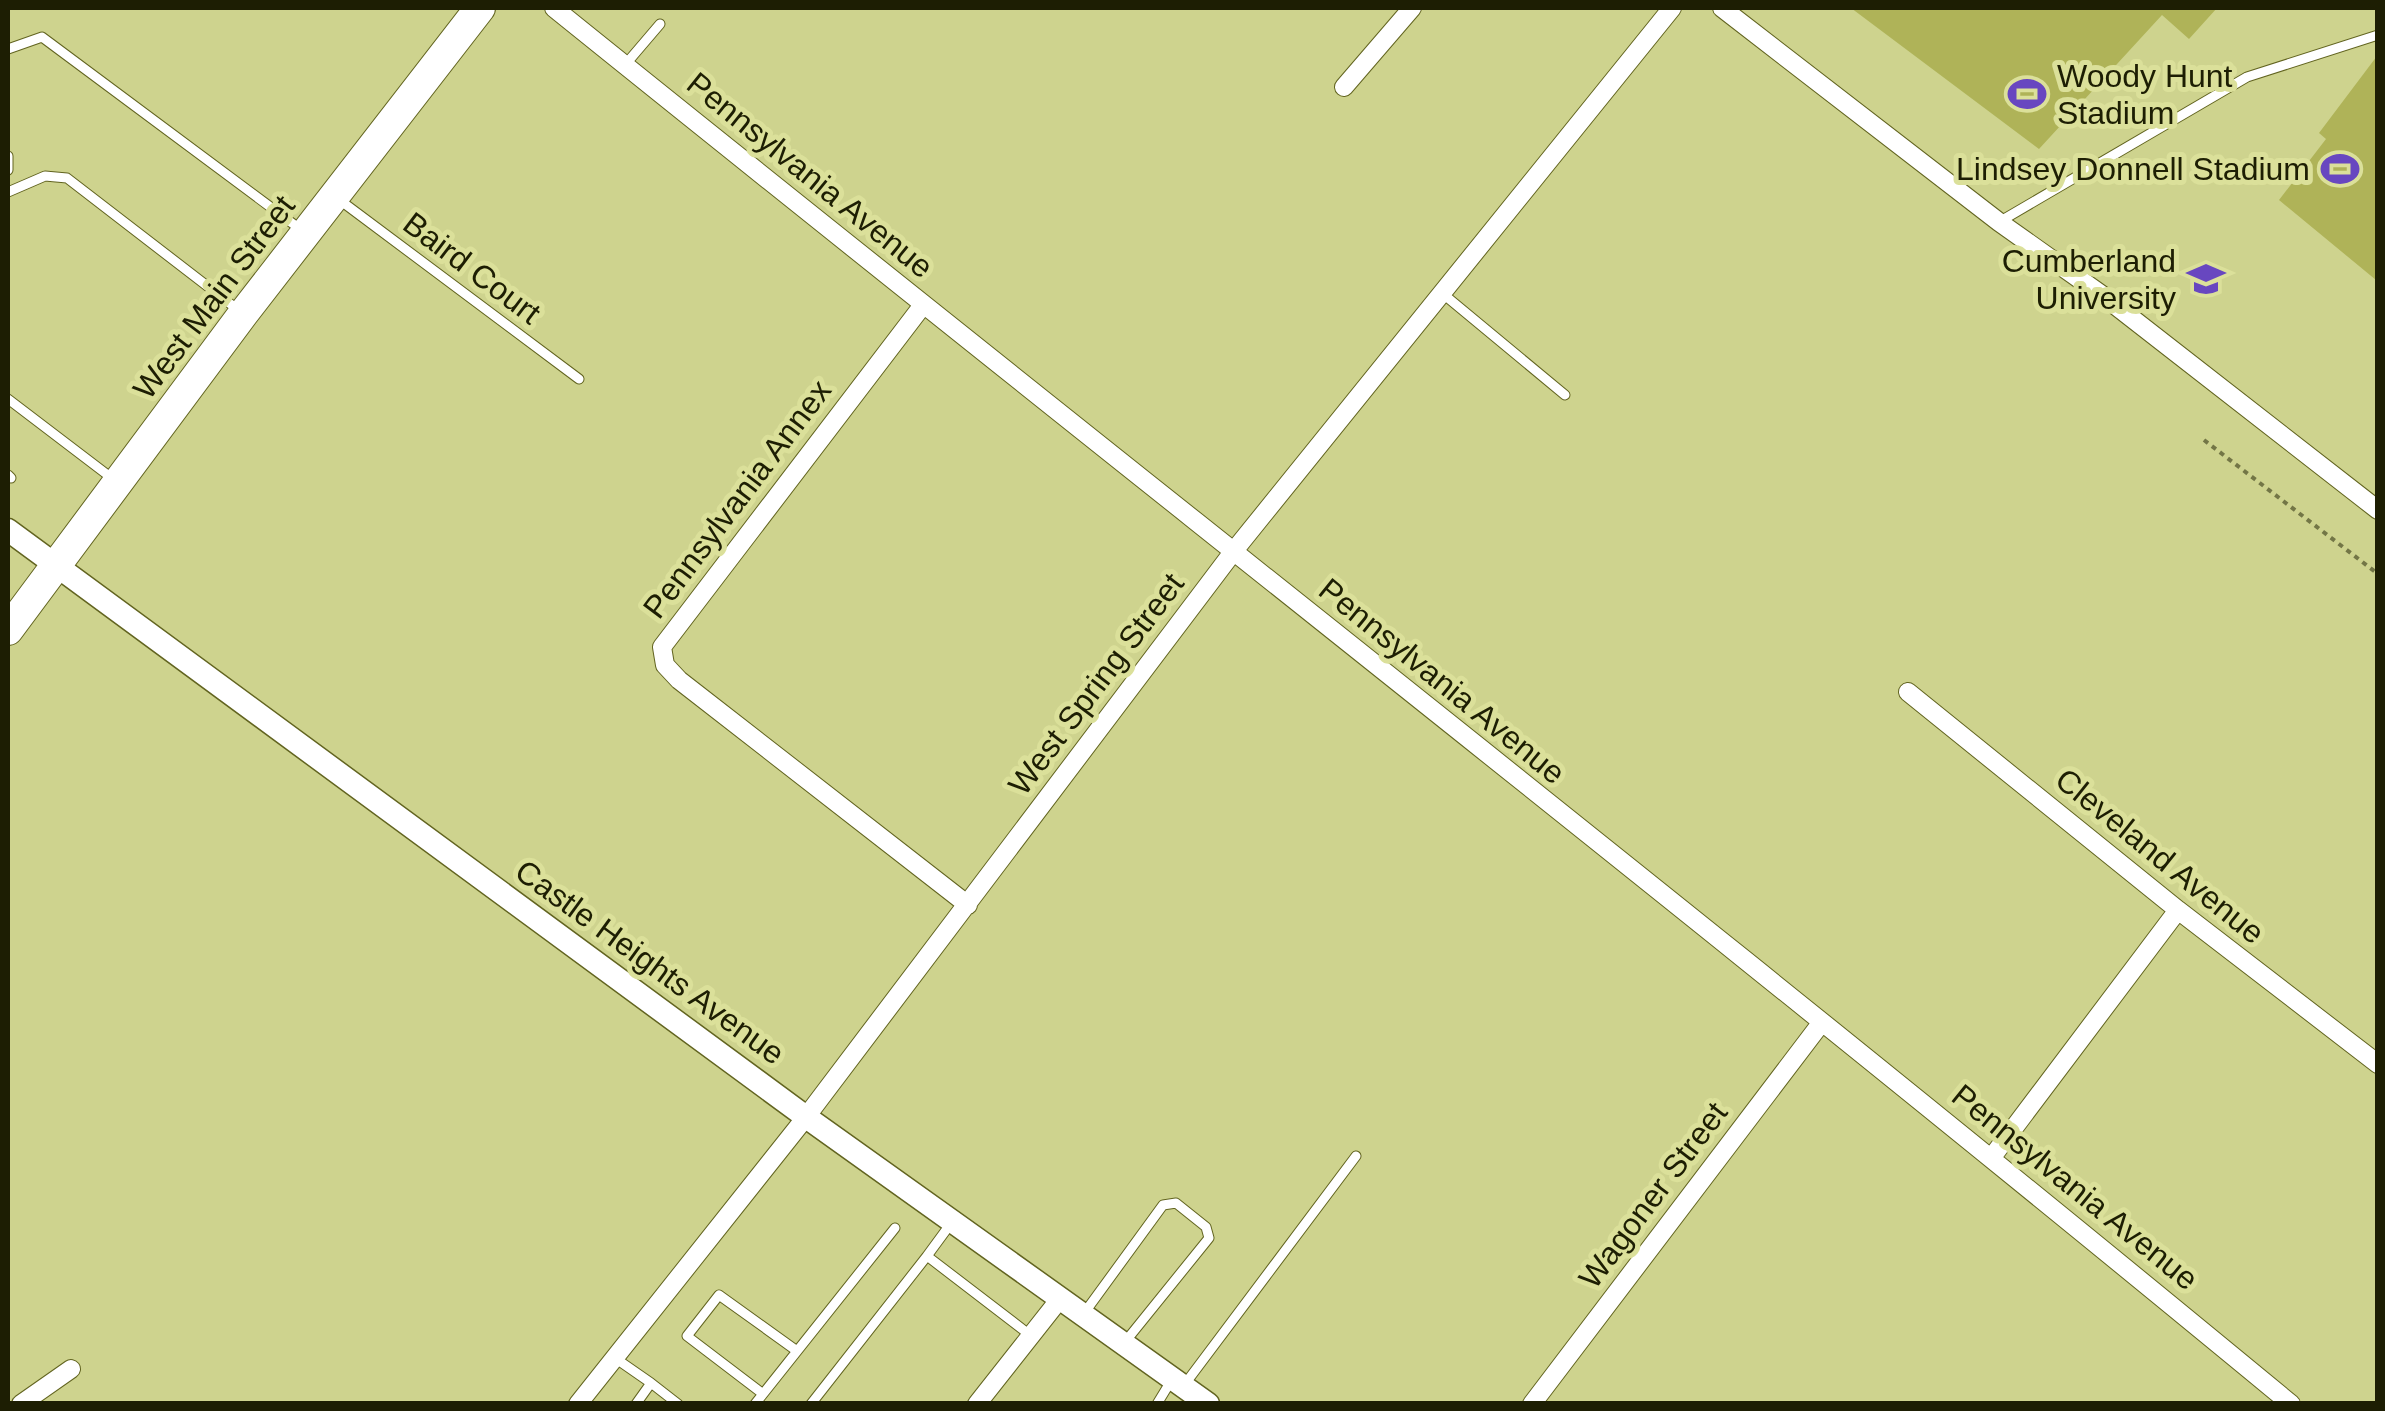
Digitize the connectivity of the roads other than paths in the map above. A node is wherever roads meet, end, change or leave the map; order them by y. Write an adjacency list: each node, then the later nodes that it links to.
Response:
1 (480, 8): 14 (main road, West Main Street)
2 (554, 8): 9 (street, Pennsylvania Avenue)
3 (1412, 8): 10 (street)
4 (1672, 8): 17 (street, West Spring Street)
5 (1722, 8): 15 (street)
6 (660, 24): 9 (lane)
7 (2378, 35): 15 (lane)
8 (8, 48): 16 (lane)
9 (625, 65): 18 (street, Pennsylvania Avenue)
10 (1344, 87)
11 (8, 156): 12 (lane)
12 (8, 170)
13 (8, 192): 19 (lane)
14 (334, 197): 16 (main road, West Main Street); 20 (lane, Baird Court)
15 (1999, 222): 24 (street)
16 (306, 234): 19 (main road, West Main Street)
17 (1442, 293): 21 (lane); 26 (street, West Spring Street)
18 (923, 306): 26 (street, Pennsylvania Avenue); 30 (street, Pennsylvania Annex)
19 (243, 314): 23 (main road, West Main Street)
20 (579, 379)
21 (1565, 396)
22 (8, 399): 23 (lane)
23 (118, 483): 27 (main road, West Main Street)
24 (2378, 510)
25 (8, 530): 27 (street, Castle Heights Avenue)
26 (1233, 552): 30 (street, West Spring Street); 32 (street, Pennsylvania Avenue)
27 (57, 566): 28 (main road, West Main Street); 34 (street, Castle Heights Avenue)
28 (8, 630)
29 (1908, 692): 31 (street, Cleveland Avenue)
30 (968, 905): 34 (street, West Spring Street)
31 (2178, 910): 33 (street, Cleveland Avenue); 36 (street)
32 (1822, 1022): 36 (street, Pennsylvania Avenue); 59 (street, Wagoner Street)
33 (2378, 1064)
34 (806, 1117): 37 (street, Castle Heights Avenue); 45 (street, West Spring Street)
35 (1356, 1156): 48 (lane)
36 (1992, 1156): 60 (street, Pennsylvania Avenue)
37 (952, 1222): 39 (lane); 40 (street, Castle Heights Avenue)
38 (894, 1228): 44 (lane)
39 (927, 1256): 42 (lane); 55 (lane)
40 (1059, 1300): 41 (street, Castle Heights Avenue); 42 (street)
41 (1082, 1316): 43 (street, Castle Heights Avenue); 43 (lane)
42 (1030, 1336): 56 (street)
43 (1123, 1344): 48 (street, Castle Heights Avenue)
44 (797, 1351): 49 (lane); 49 (lane)
45 (615, 1358): 47 (lane); 51 (street, West Spring Street)
46 (71, 1368): 50 (street)
47 (651, 1383): 52 (lane); 53 (lane)
48 (1178, 1383): 57 (lane); 58 (street, Castle Heights Avenue)
49 (763, 1394): 54 (lane)
50 (21, 1404)
51 (578, 1404)
52 (636, 1404)
53 (678, 1404)
54 (756, 1404)
55 (811, 1404)
56 (978, 1404)
57 (1156, 1404)
58 (1208, 1404)
59 (1532, 1404)
60 (2291, 1404)

